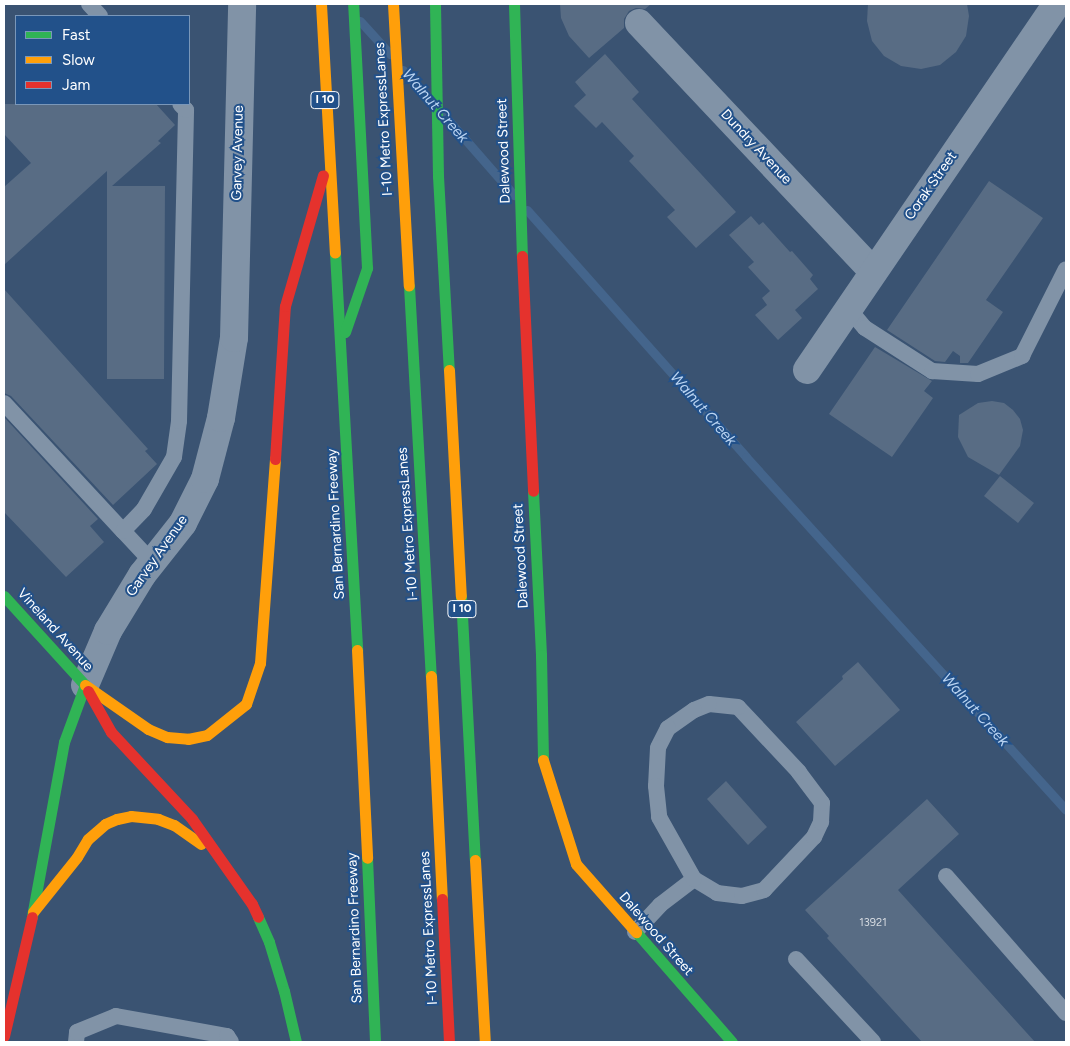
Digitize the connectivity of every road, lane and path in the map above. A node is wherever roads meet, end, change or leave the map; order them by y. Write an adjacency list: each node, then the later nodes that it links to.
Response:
1 (89, 4): 9 (lane)
2 (242, 4): 20 (street, Garvey Avenue)
3 (320, 4): 12 (main road, San Bernardino Freeway / I 10)
4 (353, 4): 16 (main road, I-10 Metro ExpressLanes)
5 (393, 4): 35 (main road, I-10 Metro ExpressLanes)
6 (435, 4): 36 (main road, I 10)
7 (514, 4): 27 (main road, Dalewood Street)
8 (1057, 4): 14 (street, Corak Street)
9 (99, 15)
10 (639, 23): 14 (street, Dundry Avenue)
11 (181, 105): 19 (lane)
12 (328, 157): 16 (main road, San Bernardino Freeway / I 10); 22 (main road)
13 (1066, 269): 15 (lane)
14 (872, 271): 15 (street, Corak Street)
15 (848, 308): 17 (street, Corak Street)
16 (341, 343): 34 (main road, San Bernardino Freeway / I 10)
17 (807, 370)
18 (4, 403): 19 (lane)
19 (123, 531): 20 (lane)
20 (152, 562): 22 (street, Garvey Avenue)
21 (4, 596): 22 (main road, Vineland Avenue)
22 (85, 685): 23 (main road); 26 (main road, Garvey Avenue)
23 (226, 866): 26 (main road); 33 (main road)
24 (946, 876): 29 (lane)
25 (694, 878): 25 (lane); 27 (lane)
26 (33, 912): 30 (main road, Garvey Avenue)
27 (636, 932): 37 (main road, Dalewood Street)
28 (796, 960): 38 (lane)
29 (1066, 1013)
30 (4, 1036)
31 (76, 1042): 32 (lane)
32 (231, 1042)
33 (296, 1042)
34 (375, 1042)
35 (449, 1042)
36 (485, 1042)
37 (732, 1042)
38 (873, 1042)

